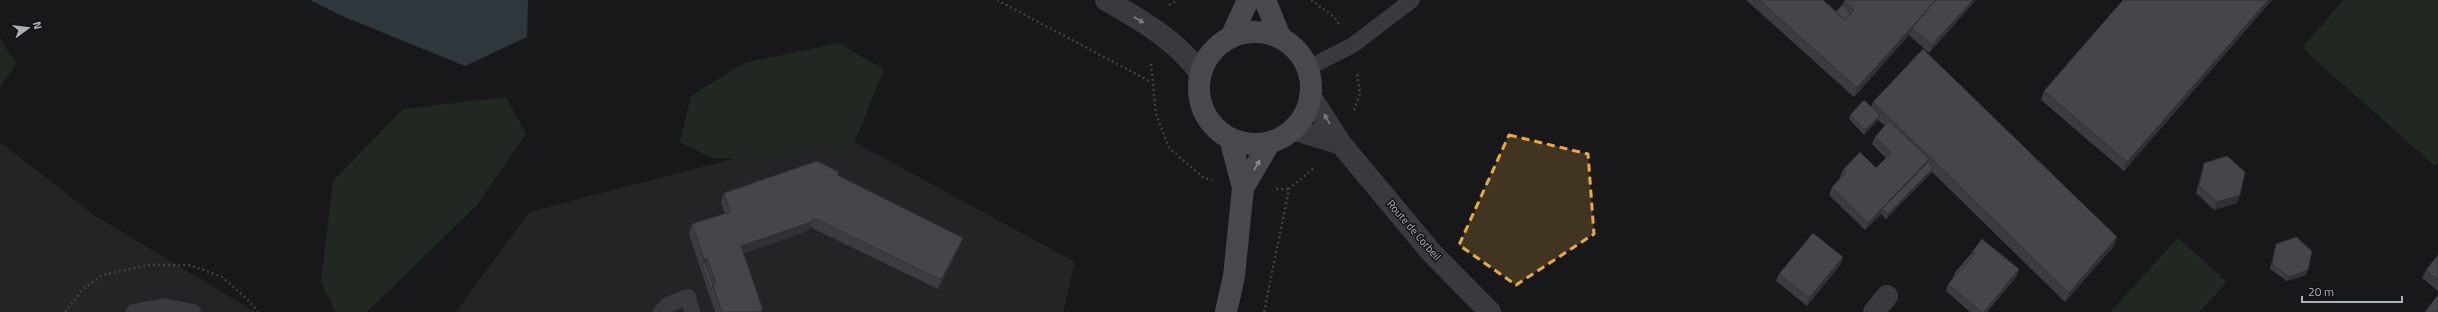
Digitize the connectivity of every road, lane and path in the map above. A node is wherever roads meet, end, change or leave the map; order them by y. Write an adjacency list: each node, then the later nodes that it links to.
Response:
1 (997, 0): 15 (path)
2 (1106, 0): 9 (street, one-way to 9)
3 (1248, 0): 6 (main road)
4 (1265, 0): 7 (main road)
5 (1412, 0): 8 (lane)
6 (1232, 36): 7 (main road); 9 (main road)
7 (1280, 37): 8 (main road)
8 (1308, 68): 10 (main road)
9 (1200, 73): 12 (main road)
10 (1310, 96): 11 (main road); 14 (street, Route de Corbeil, one-way to 10)
11 (1293, 129): 13 (main road); 14 (street)
12 (1230, 138): 13 (main road); 15 (main road)
13 (1270, 142): 15 (main road, one-way to 13)
14 (1341, 144): 22 (street, Route de Corbeil)
15 (1243, 188): 20 (main road); 21 (path)
16 (134, 312): 17 (lane)
17 (193, 312)
18 (661, 312): 19 (lane)
19 (692, 312)
20 (1226, 312)
21 (1264, 312)
22 (1490, 312)

